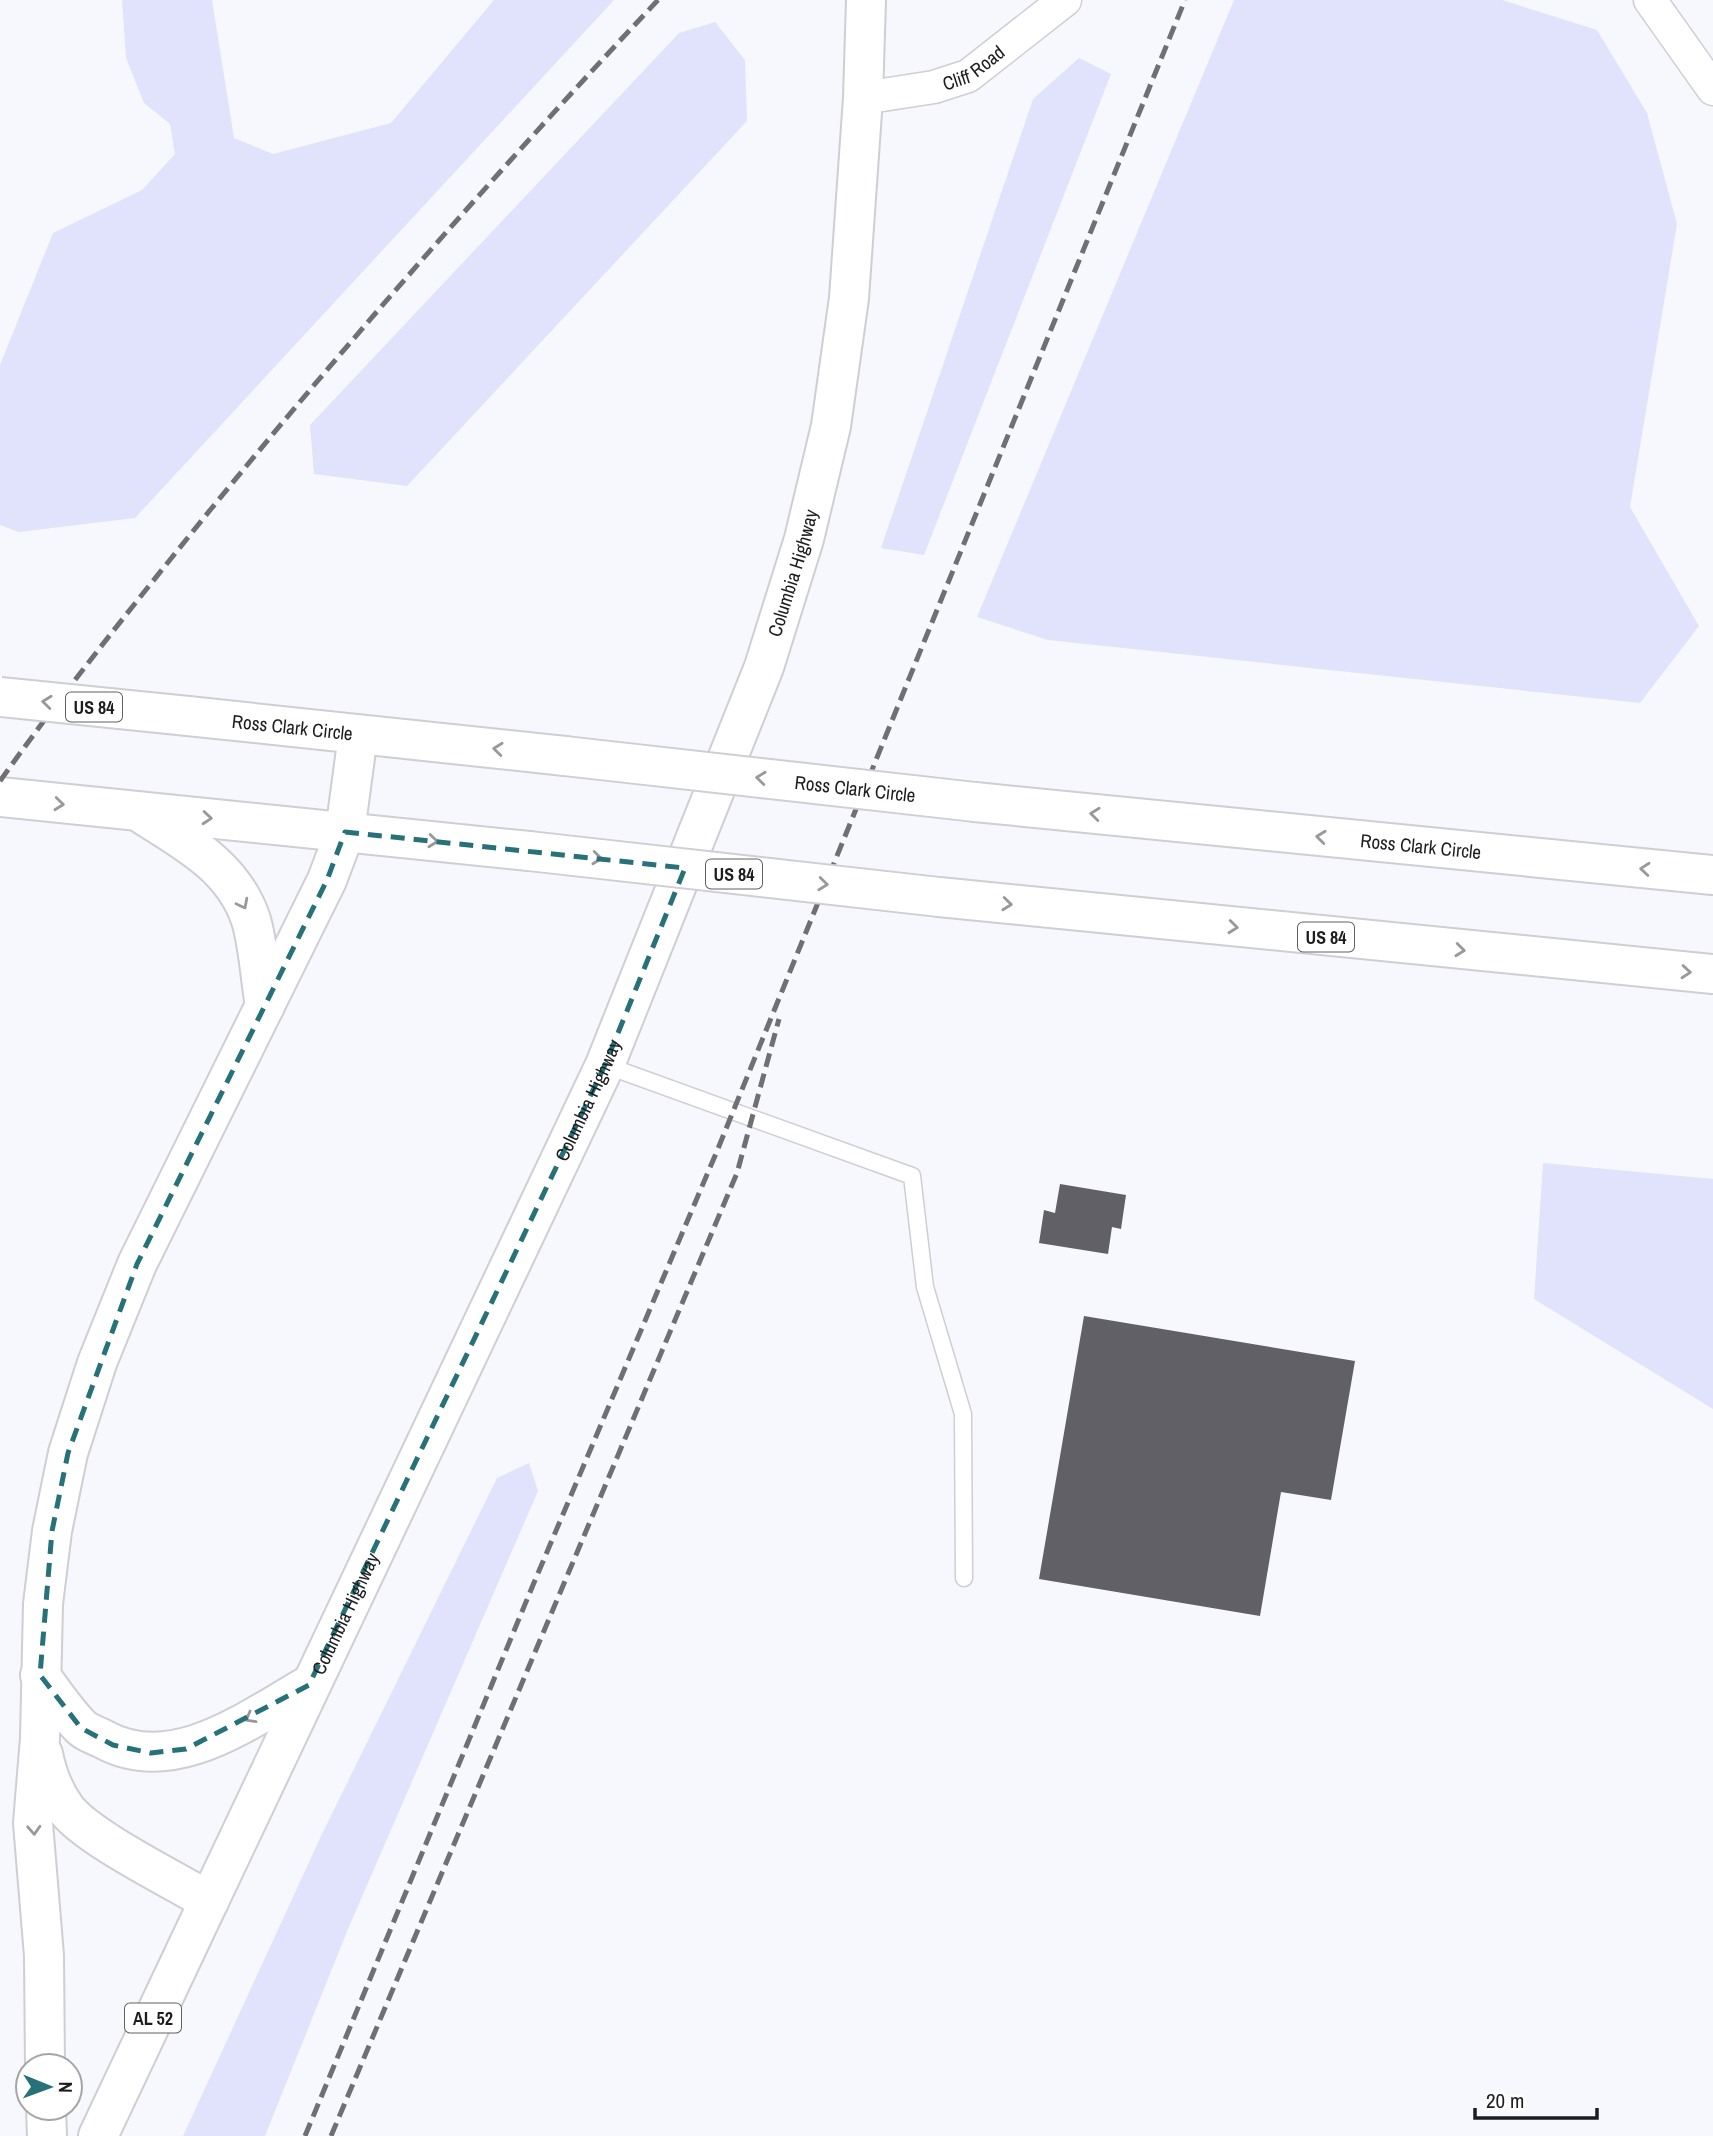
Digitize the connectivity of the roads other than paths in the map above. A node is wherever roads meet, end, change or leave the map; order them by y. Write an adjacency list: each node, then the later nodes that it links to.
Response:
1 (866, 0): 5 (main road, Columbia Highway / AL 52)
2 (1065, 0): 5 (street, Cliff Road)
3 (1650, 0): 4 (street)
4 (1713, 89)
5 (863, 98): 14 (main road, Columbia Highway / AL 52)
6 (0, 697): 7 (main road, Ross Clark Circle / US 84, one-way to 6, bridge)
7 (358, 735): 10 (main road); 11 (main road, Ross Clark Circle / US 84, one-way to 7, bridge)
8 (0, 797): 9 (main road, US 84, one-way to 9)
9 (128, 811): 10 (main road, US 84, one-way to 10); 13 (main road, one-way to 13)
10 (345, 832): 12 (main road, US 84, one-way to 12, bridge); 13 (main road)
11 (1713, 875)
12 (1713, 974)
13 (265, 1006): 16 (main road)
14 (605, 1065): 15 (lane); 17 (main road, Columbia Highway / AL 52)
15 (964, 1578)
16 (40, 1675): 17 (main road, one-way to 16); 18 (main road)
17 (309, 1685): 19 (main road, Columbia Highway / AL 52)
18 (40, 1738): 19 (main road); 20 (main road, one-way to 20)
19 (209, 1900): 21 (main road, Columbia Highway / AL 52)
20 (45, 2052)
21 (98, 2136)

